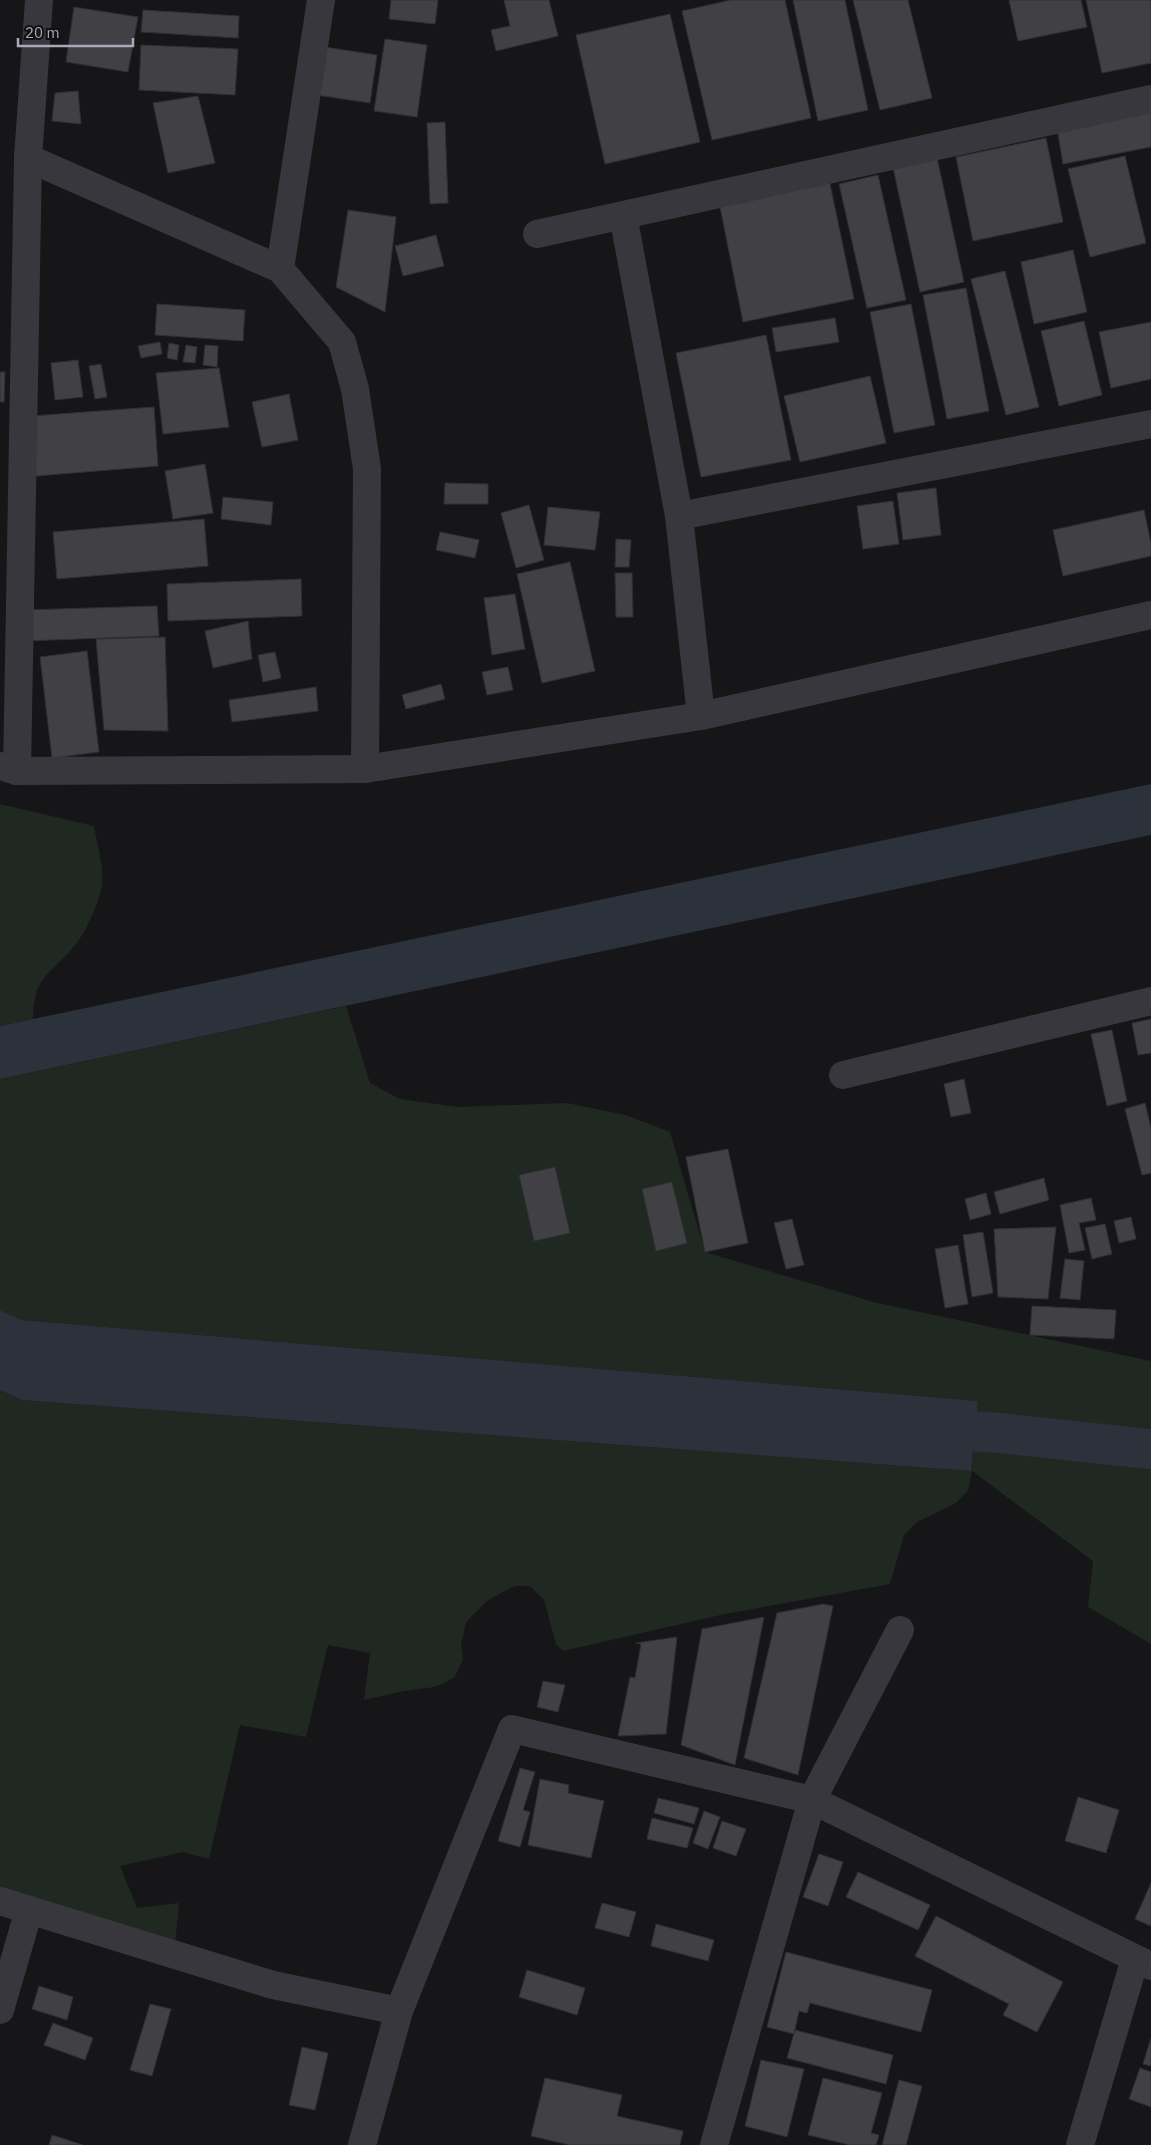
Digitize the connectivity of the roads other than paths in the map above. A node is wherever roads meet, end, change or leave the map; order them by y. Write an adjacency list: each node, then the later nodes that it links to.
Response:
1 (39, 0): 4 (street)
2 (320, 0): 7 (street)
3 (1151, 99): 5 (street)
4 (28, 158): 7 (street); 12 (street)
5 (623, 214): 6 (street); 9 (street)
6 (537, 234)
7 (280, 269): 13 (street)
8 (1151, 424): 9 (street)
9 (679, 516): 11 (street)
10 (1151, 614): 11 (street)
11 (702, 716): 13 (street)
12 (9, 768): 13 (street)
13 (365, 769)
14 (1151, 1001): 15 (street)
15 (843, 1075)
16 (900, 1630): 17 (street)
17 (812, 1800): 20 (street); 22 (street); 24 (street)
18 (0, 1901): 19 (street)
19 (29, 1910): 21 (street); 22 (street)
20 (1143, 1962): 25 (street)
21 (0, 2010)
22 (399, 2011): 23 (street)
23 (362, 2145)
24 (714, 2145)
25 (1080, 2145)

